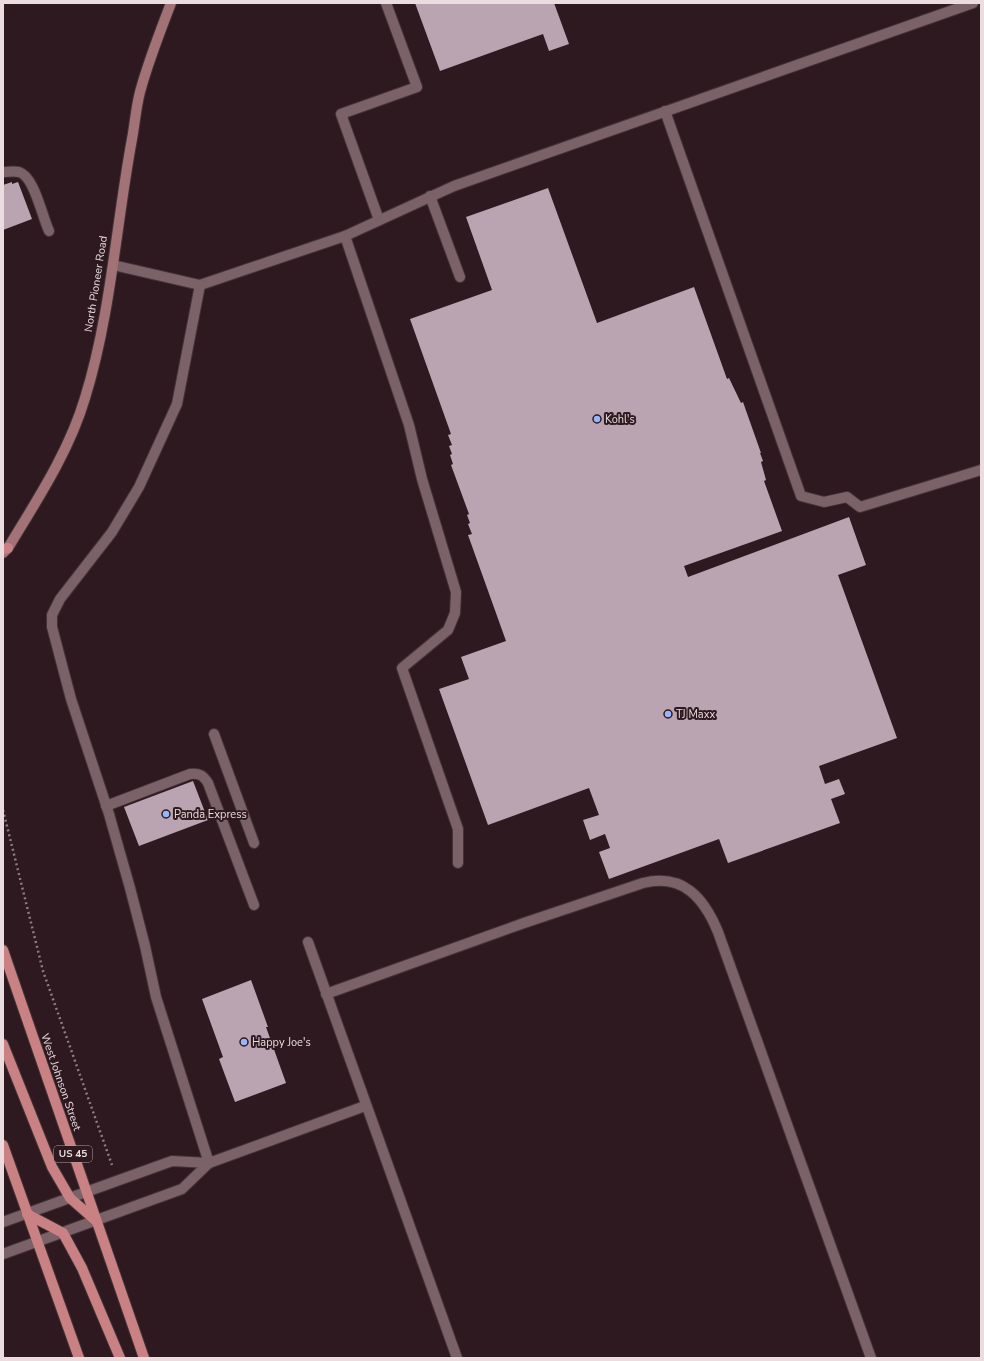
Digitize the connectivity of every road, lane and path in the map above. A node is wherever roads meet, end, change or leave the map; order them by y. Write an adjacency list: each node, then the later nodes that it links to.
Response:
1 (171, 3): 11 (main road, North Pioneer Road)
2 (386, 3): 8 (lane)
3 (973, 3): 4 (lane)
4 (962, 5): 5 (lane)
5 (665, 111): 7 (lane); 14 (lane)
6 (3, 172): 9 (lane)
7 (430, 196): 8 (lane); 12 (lane)
8 (379, 220): 10 (lane)
9 (49, 231)
10 (345, 236): 13 (lane); 20 (lane)
11 (113, 265): 13 (lane); 15 (main road, North Pioneer Road)
12 (460, 277)
13 (200, 285): 17 (lane)
14 (981, 470)
15 (5, 550)
16 (214, 734): 19 (lane)
17 (106, 806): 21 (lane); 28 (lane)
18 (3, 810): 29 (path)
19 (254, 844)
20 (458, 863)
21 (254, 905)
22 (308, 942): 24 (lane)
23 (3, 950): 30 (main road, West Johnson Street / US 45)
24 (326, 994): 26 (lane); 42 (lane)
25 (3, 1044): 31 (main road)
26 (365, 1106): 28 (lane); 41 (lane)
27 (3, 1145): 32 (main road)
28 (209, 1163): 29 (lane); 33 (lane)
29 (118, 1180): 30 (lane)
30 (86, 1192): 31 (lane); 33 (main road, West Johnson Street / US 45)
31 (70, 1198): 32 (lane); 33 (main road)
32 (27, 1214): 34 (lane); 35 (main road); 36 (main road)
33 (96, 1221): 35 (lane); 40 (main road, West Johnson Street / US 45)
34 (3, 1222)
35 (63, 1233): 36 (lane); 39 (main road)
36 (38, 1241): 37 (lane); 38 (main road)
37 (3, 1254)
38 (79, 1358)
39 (120, 1358)
40 (144, 1358)
41 (457, 1358)
42 (871, 1358)

